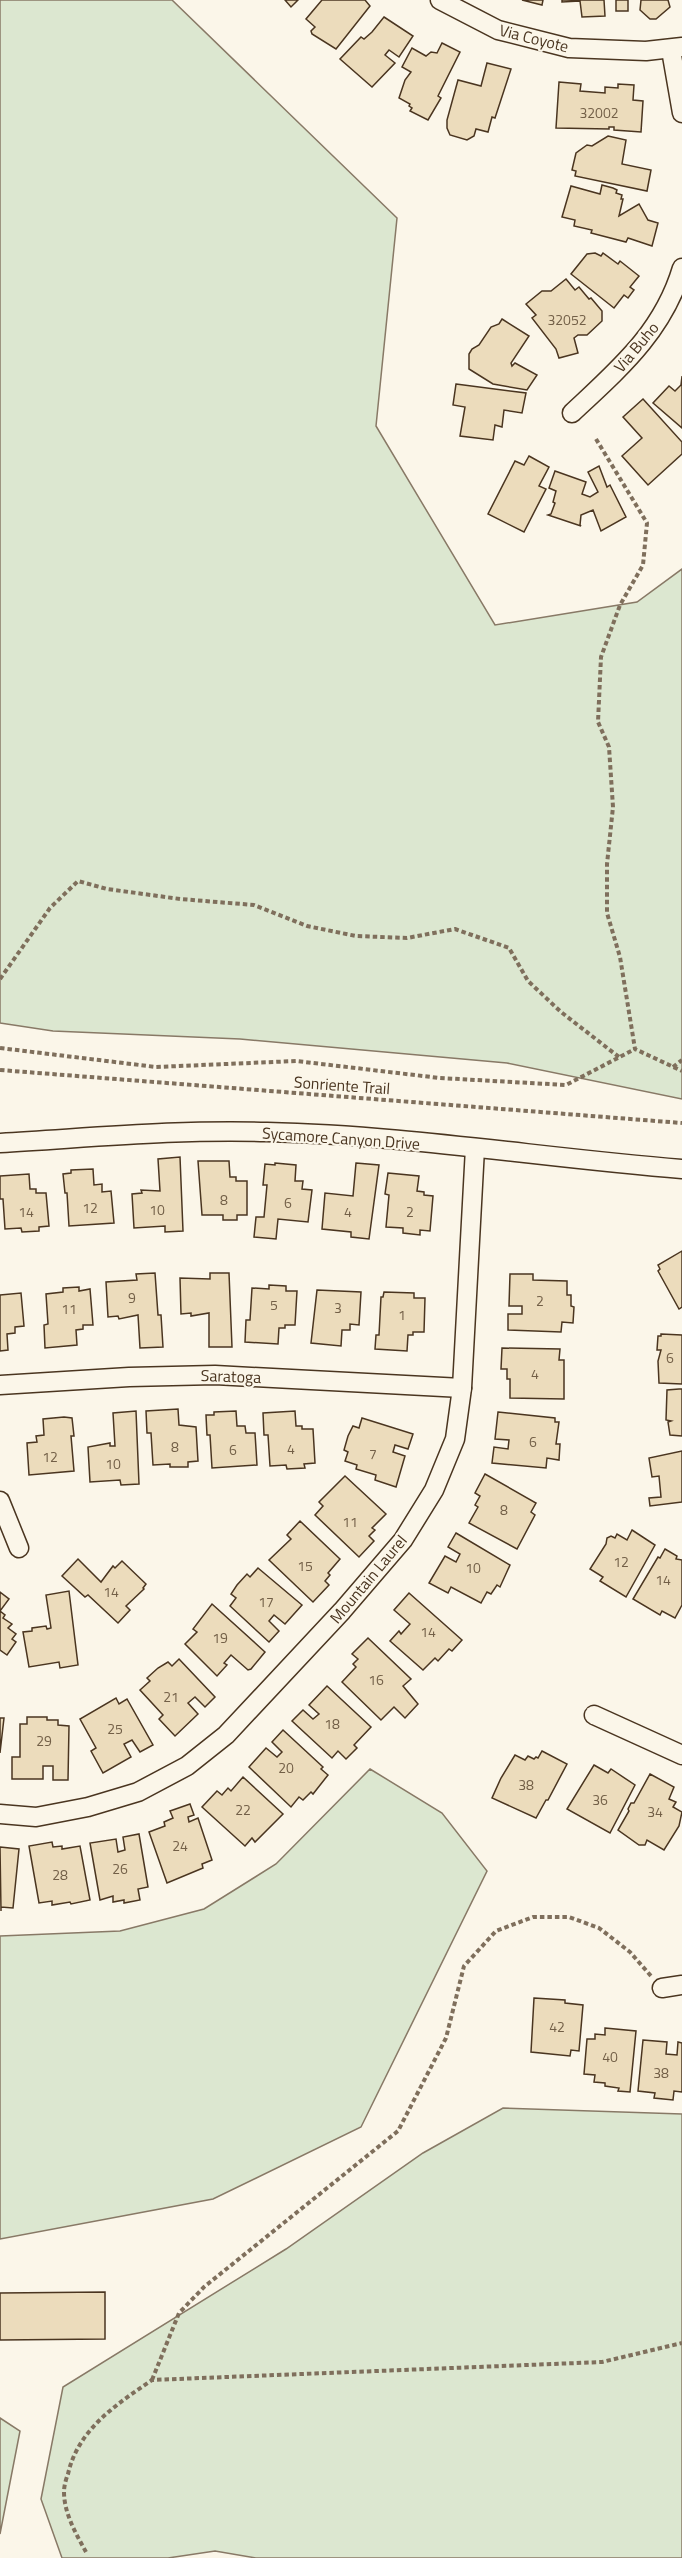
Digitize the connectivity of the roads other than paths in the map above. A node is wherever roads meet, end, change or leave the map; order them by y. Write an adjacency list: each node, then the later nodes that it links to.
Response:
1 (440, 0): 2 (street, Via Coyote)
2 (676, 49): 3 (street)
3 (682, 113)
4 (682, 268): 5 (street, Via Buho)
5 (573, 413)
6 (0, 1143): 7 (street, Sycamore Canyon Drive)
7 (475, 1148): 8 (street, Sycamore Canyon Drive); 10 (street, Mountain Laurel)
8 (682, 1169)
9 (0, 1385): 10 (street, Saratoga)
10 (462, 1388): 15 (street, Mountain Laurel)
11 (0, 1501): 12 (street)
12 (19, 1548)
13 (594, 1715): 14 (street)
14 (682, 1755)
15 (0, 1814)
16 (682, 1985): 17 (street)
17 (662, 1988)

